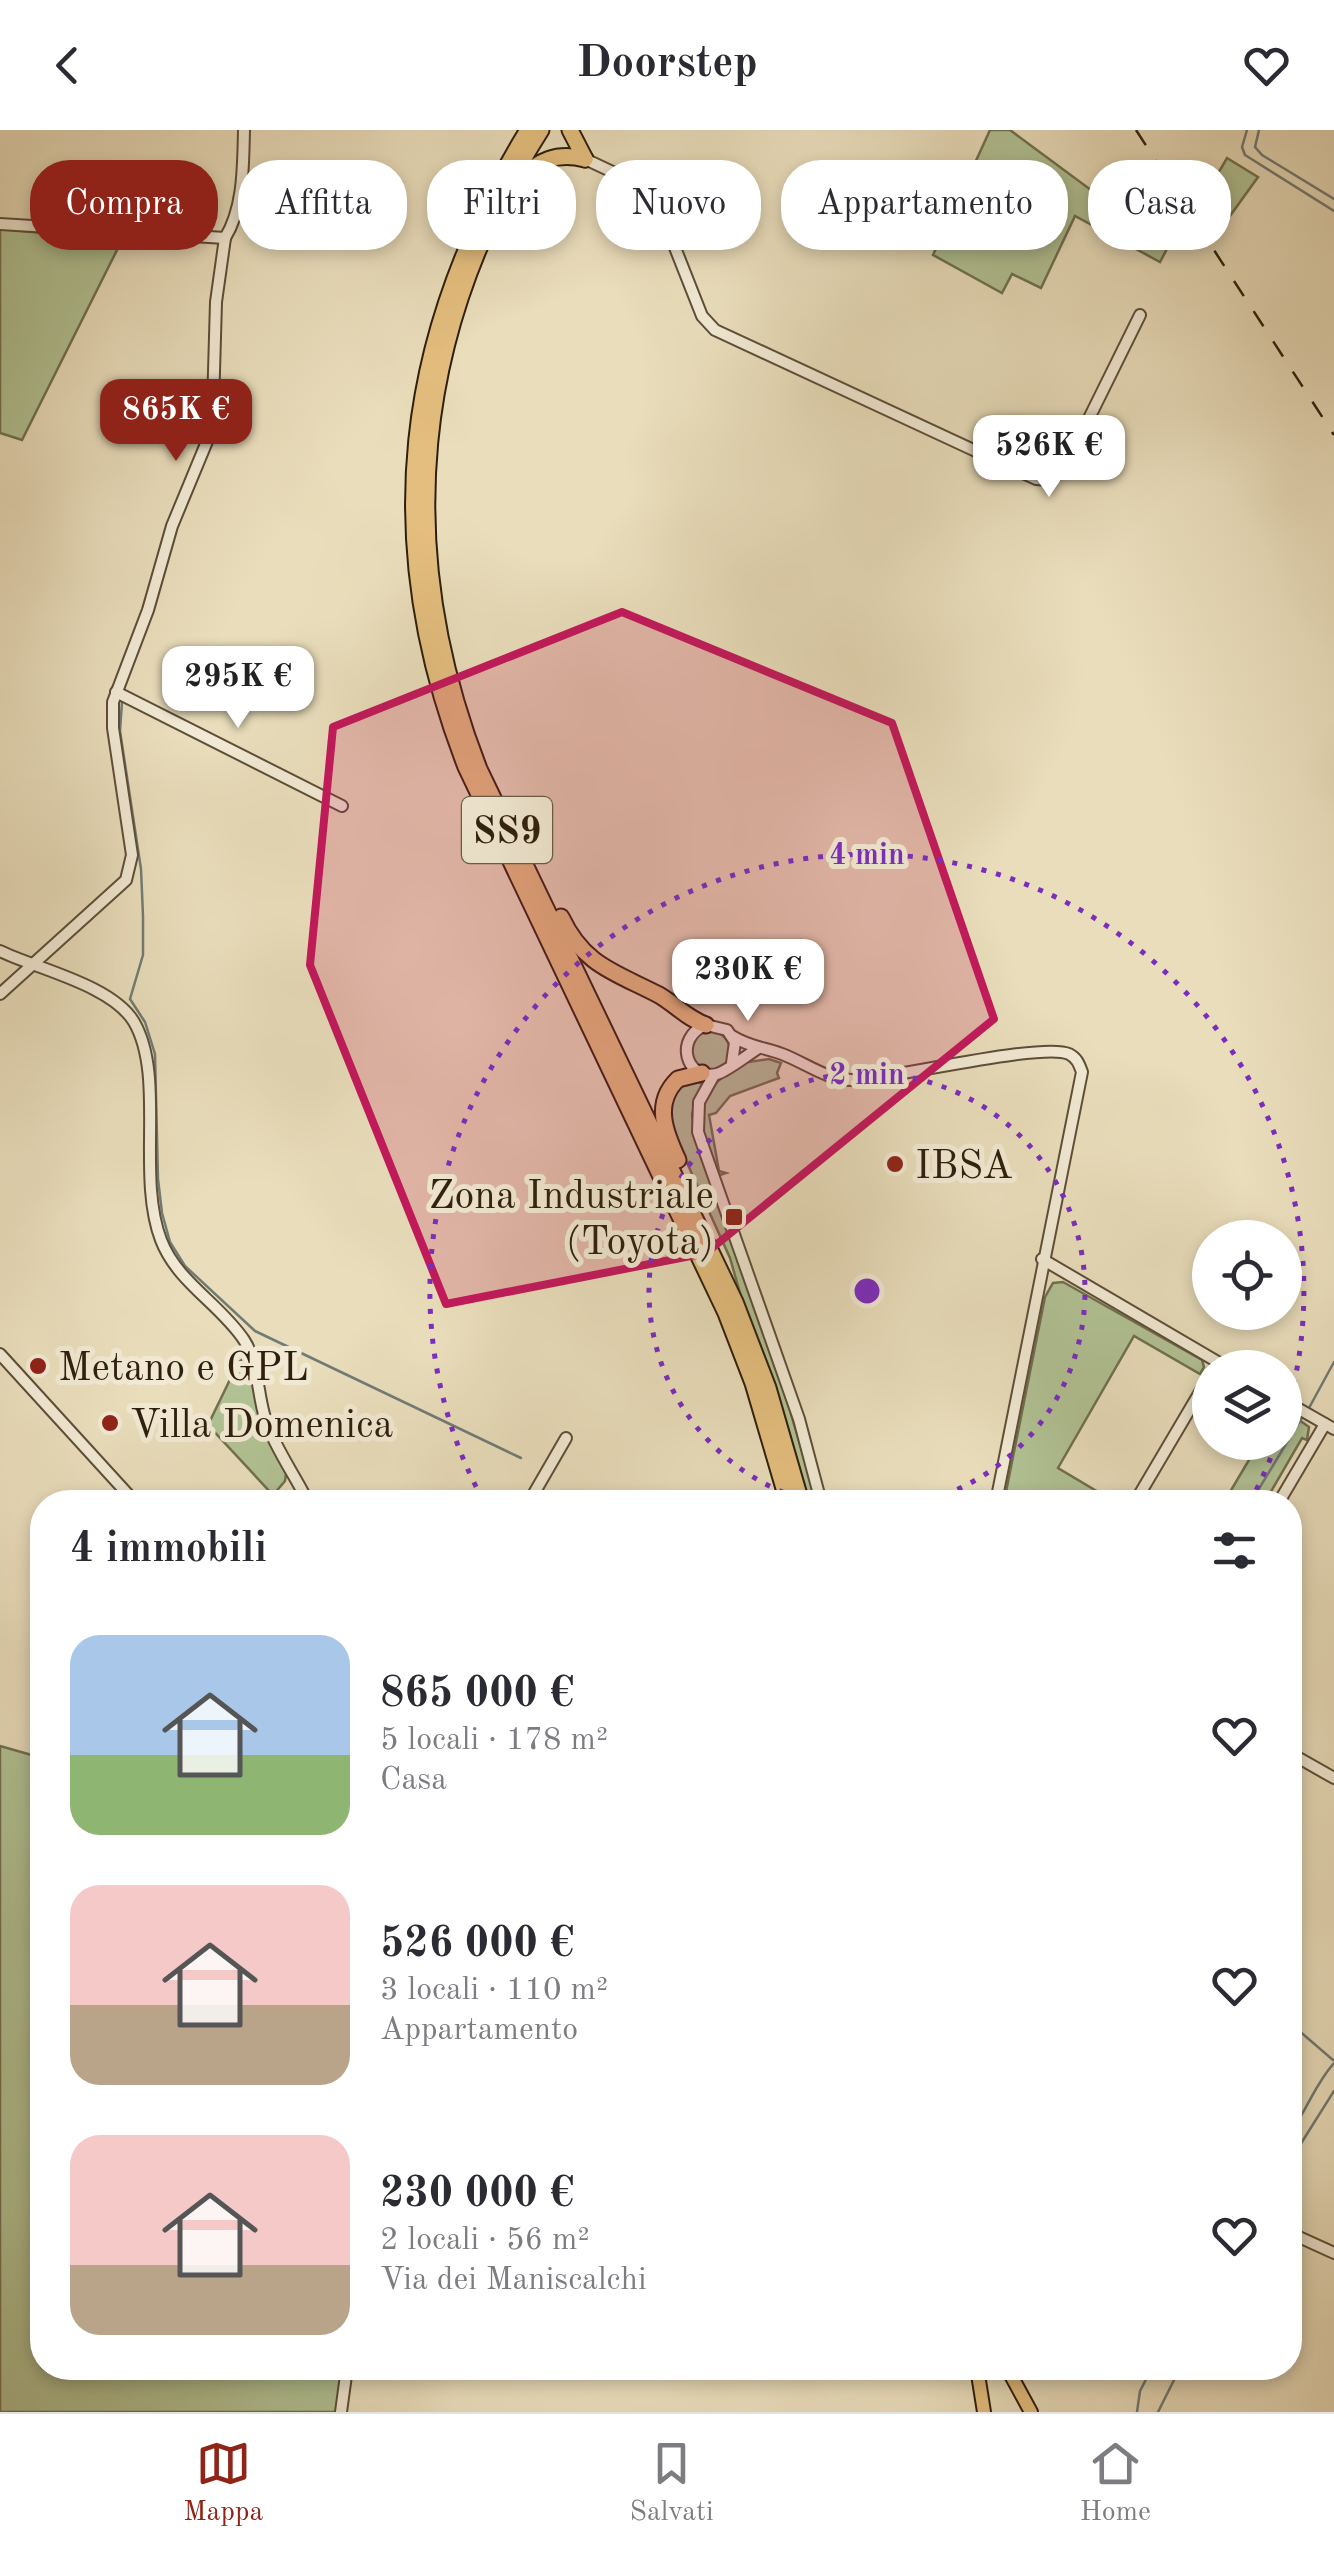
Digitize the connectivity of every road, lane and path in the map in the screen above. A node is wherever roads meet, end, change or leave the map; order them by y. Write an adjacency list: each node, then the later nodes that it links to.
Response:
1 (244, 130): 9 (street)
2 (528, 130): 34 (highway, SS9)
3 (542, 130): 6 (highway, SS9)
4 (570, 130): 5 (highway)
5 (585, 159): 7 (highway); 11 (street)
6 (525, 160)
7 (547, 160)
8 (0, 224): 9 (street)
9 (224, 238): 12 (street)
10 (479, 250): 14 (highway, SS9)
11 (1140, 314)
12 (116, 692): 13 (street); 16 (street)
13 (342, 806)
14 (498, 811): 18 (highway); 24 (highway, SS9)
15 (0, 951): 16 (street)
16 (33, 964): 17 (street); 32 (street)
17 (0, 994)
18 (706, 1025): 19 (street); 22 (street)
19 (732, 1036): 20 (street); 21 (street)
20 (757, 1049): 21 (street); 23 (street)
21 (732, 1063): 22 (street)
22 (708, 1074): 24 (highway); 36 (street)
23 (1042, 1259): 25 (street); 37 (street)
24 (734, 1302): 35 (highway, SS9)
25 (1193, 1350)
26 (0, 1354): 31 (street)
27 (1192, 1405): 38 (street)
28 (1302, 1411): 29 (street)
29 (1330, 1427): 39 (street)
30 (566, 1438): 33 (street)
31 (125, 1490)
32 (302, 1490)
33 (536, 1490)
34 (785, 1490)
35 (798, 1490)
36 (818, 1490)
37 (998, 1490)
38 (1142, 1490)
39 (1287, 1490)
40 (1302, 1759): 41 (street)
41 (1334, 1777)
42 (1302, 2239): 43 (street)
43 (1334, 2253)
44 (345, 2380): 47 (street)
45 (979, 2380): 48 (main road)
46 (1014, 2380): 49 (main road)
47 (341, 2412)
48 (984, 2412)
49 (1031, 2412)

